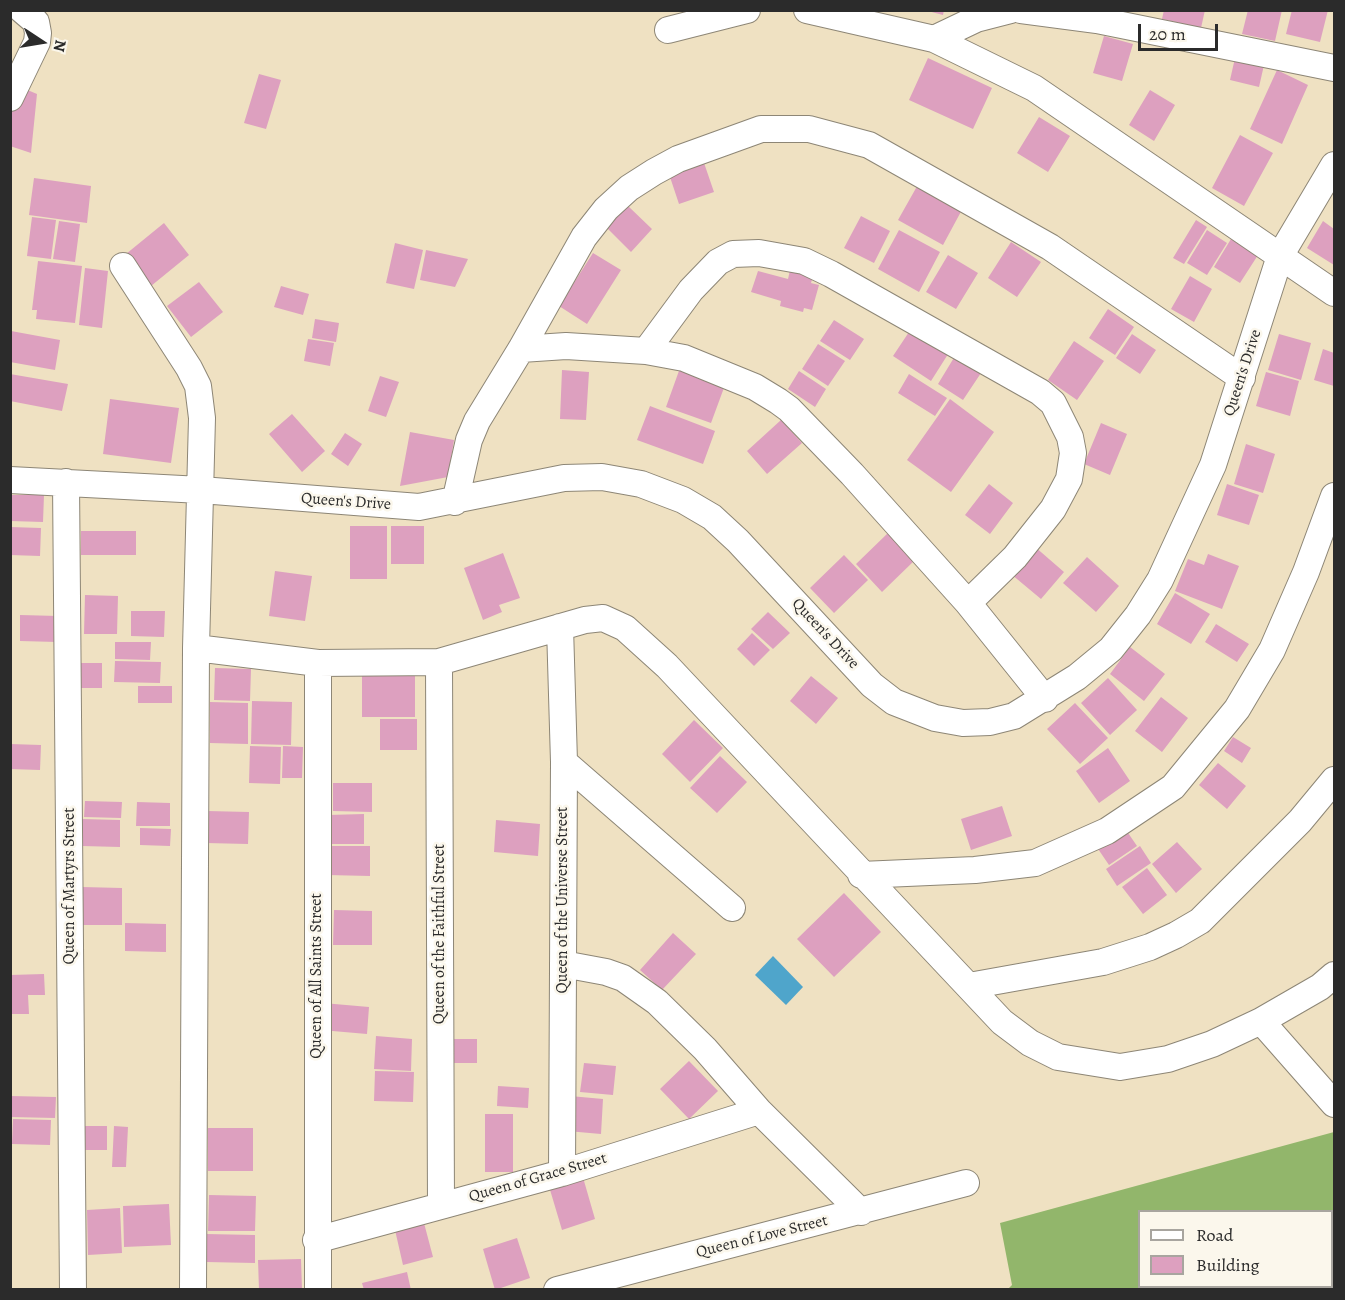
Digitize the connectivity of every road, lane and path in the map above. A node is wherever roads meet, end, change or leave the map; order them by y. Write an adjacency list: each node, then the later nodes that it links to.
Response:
1 (22, 10): 9 (street)
2 (747, 10): 6 (street)
3 (807, 10): 7 (street)
4 (1011, 10): 7 (street)
5 (1021, 10): 8 (street)
6 (668, 30)
7 (934, 39): 11 (street)
8 (1335, 68)
9 (10, 98)
10 (1335, 165): 11 (street, Queen's Drive)
11 (1280, 256): 13 (street); 16 (street, Queen's Drive)
12 (123, 266): 19 (street)
13 (1335, 293)
14 (521, 349): 15 (street); 16 (street); 21 (street)
15 (646, 351): 22 (street); 22 (street)
16 (1242, 378): 27 (street, Queen's Drive)
17 (10, 480): 18 (street, Queen's Drive)
18 (66, 482): 19 (street, Queen's Drive); 43 (street, Queen of Martyrs Street)
19 (201, 490): 21 (street, Queen's Drive); 24 (street)
20 (1335, 496): 30 (street)
21 (455, 502): 27 (street, Queen's Drive)
22 (968, 603): 27 (street)
23 (560, 627): 25 (street); 28 (street, Queen of the Universe Street); 30 (street)
24 (196, 648): 26 (street); 44 (street)
25 (439, 662): 26 (street); 40 (street, Queen of the Faithful Street)
26 (318, 663): 42 (street, Queen of All Saints Street)
27 (1045, 699)
28 (564, 762): 31 (street); 32 (street, Queen of the Universe Street)
29 (1335, 780): 34 (street)
30 (861, 875): 34 (street)
31 (732, 908)
32 (563, 964): 37 (street); 38 (street, Queen of the Universe Street)
33 (1335, 975): 35 (street)
34 (969, 986): 35 (street)
35 (1261, 1021): 36 (street)
36 (1335, 1104)
37 (759, 1111): 38 (street, Queen of Grace Street); 41 (street)
38 (562, 1173): 40 (street, Queen of Grace Street)
39 (966, 1183): 41 (street, Queen of Love Street)
40 (441, 1205): 42 (street, Queen of Grace Street)
41 (861, 1212): 46 (street, Queen of Love Street)
42 (316, 1240): 45 (street, Queen of All Saints Street)
43 (73, 1290)
44 (193, 1290)
45 (318, 1290)
46 (557, 1290)

